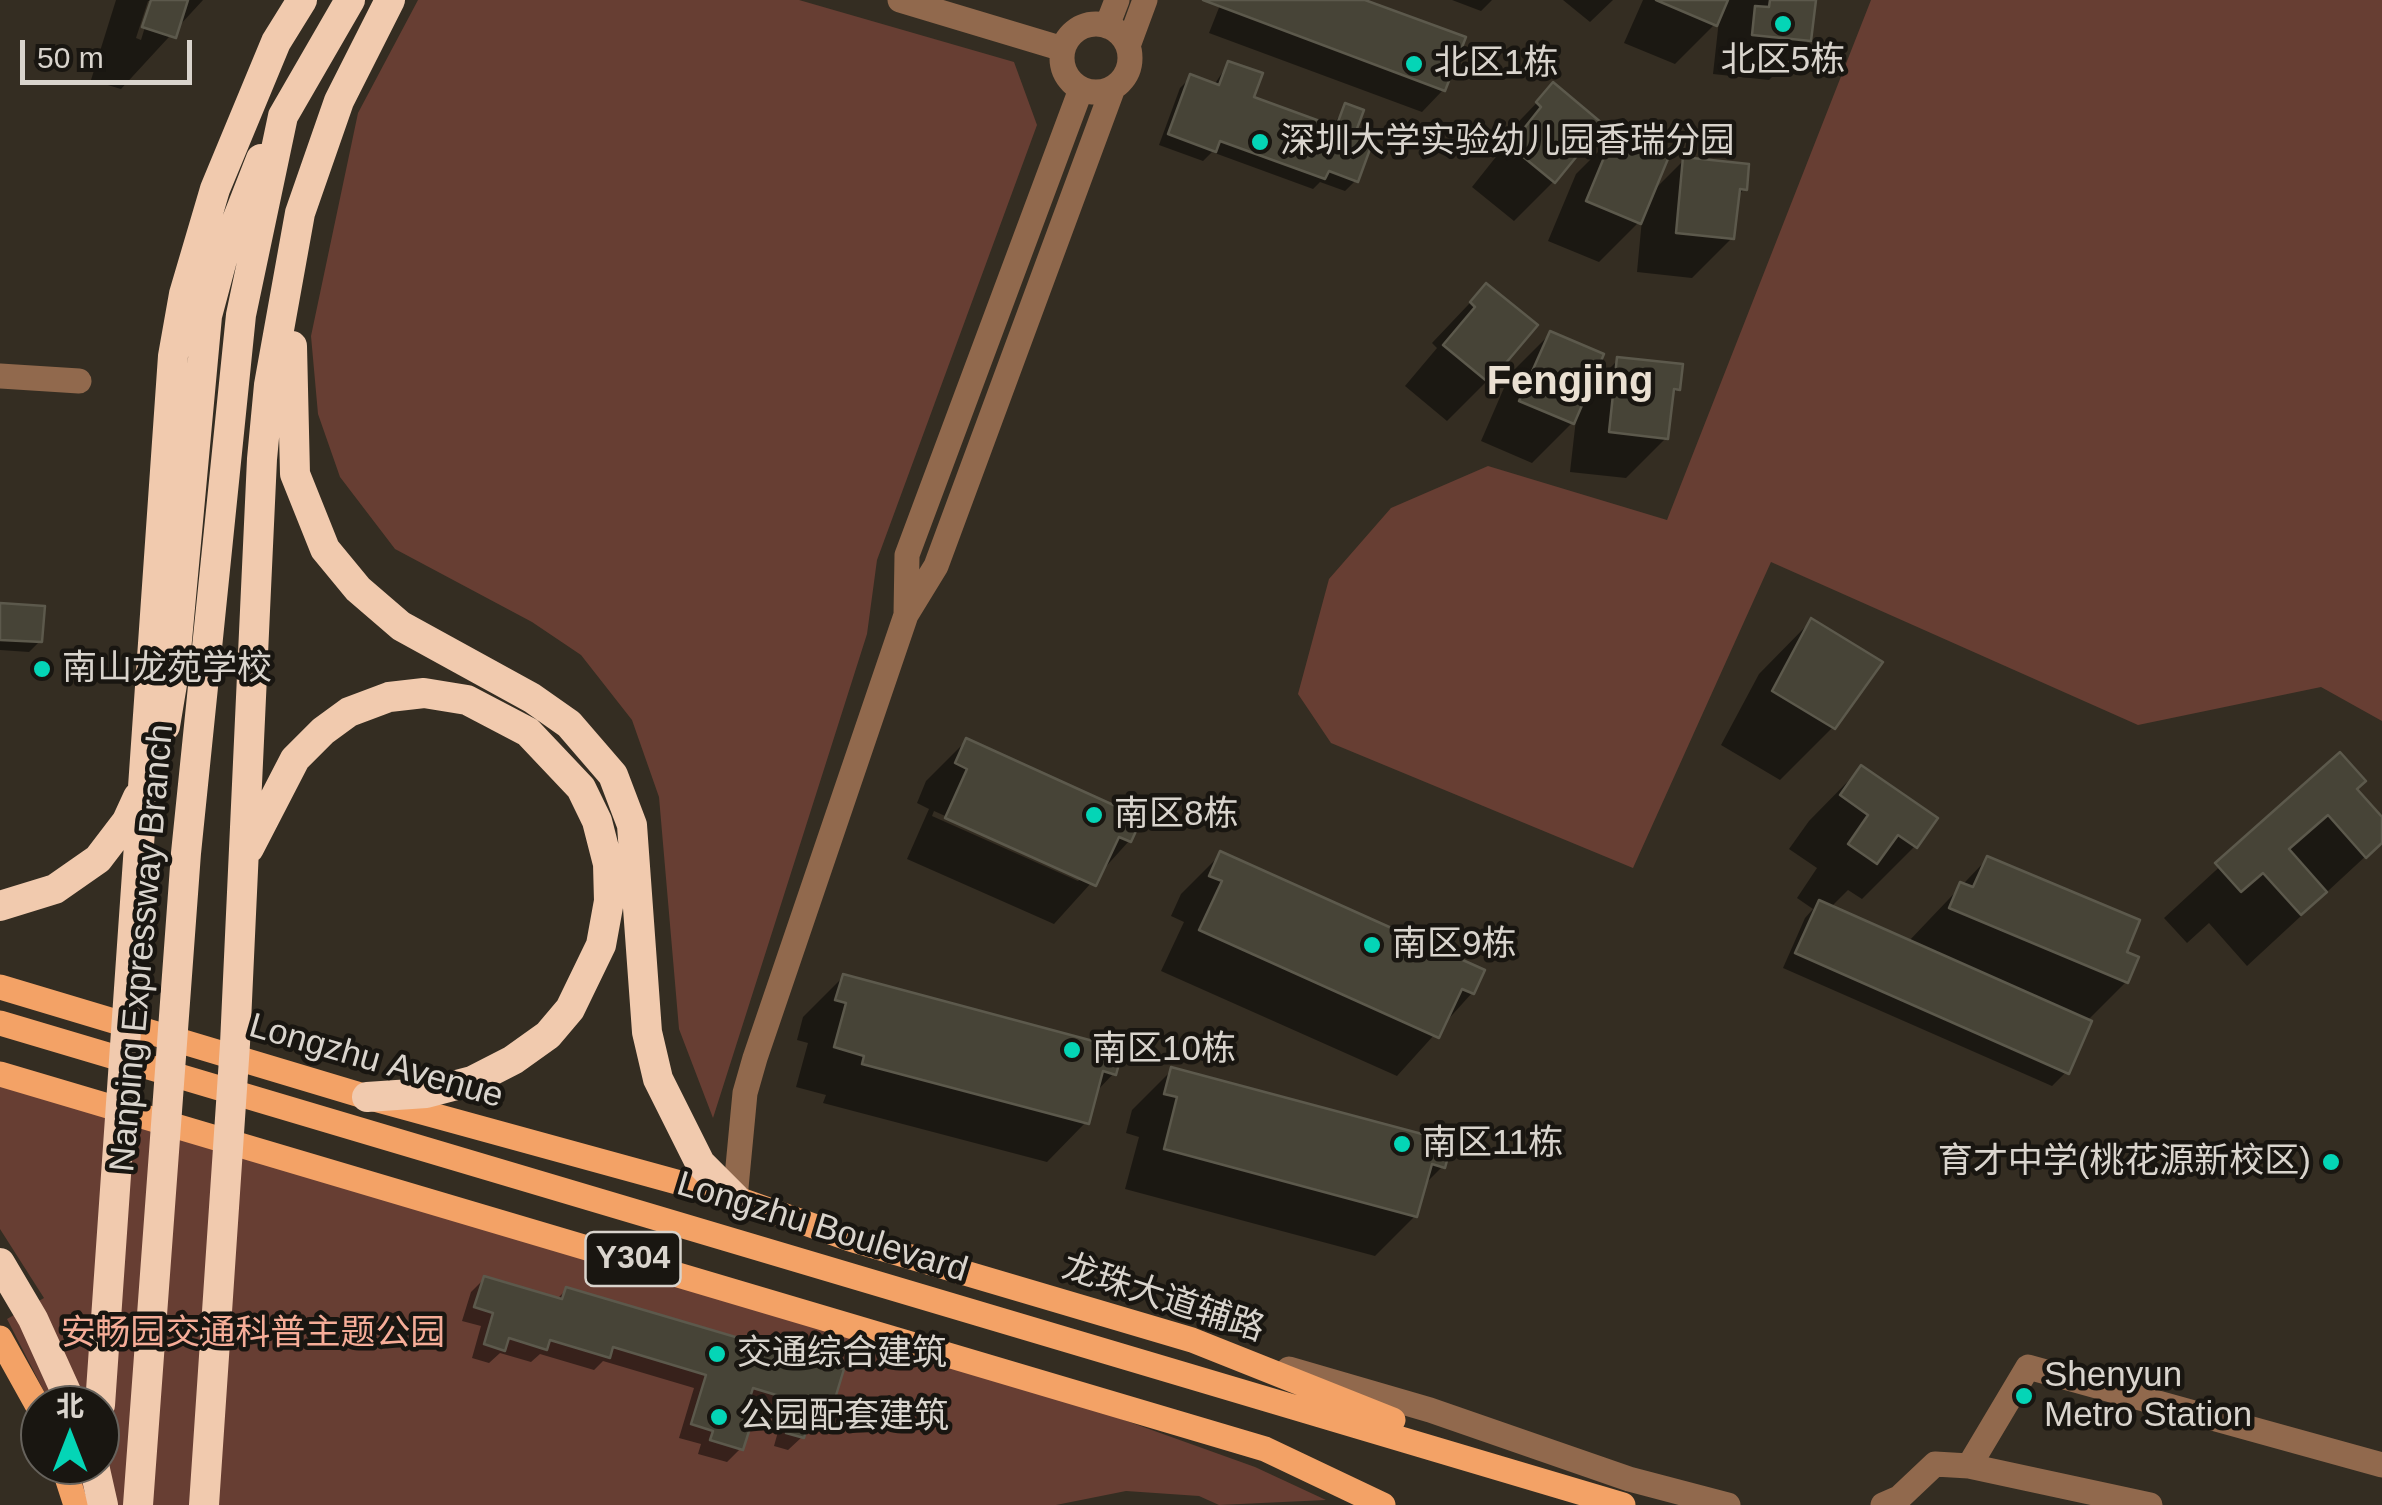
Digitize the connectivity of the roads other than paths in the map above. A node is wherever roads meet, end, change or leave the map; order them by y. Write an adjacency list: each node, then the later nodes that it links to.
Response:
1 (302, 0): 31 (highway)
2 (350, 0): 12 (highway, Nanping Expressway Branch)
3 (900, 0): 9 (street)
4 (1116, 0): 7 (street)
5 (1145, 0): 8 (street)
6 (386, 6): 13 (highway)
7 (1107, 26): 8 (street); 9 (street)
8 (1128, 46): 10 (street)
9 (1063, 49): 11 (street)
10 (1112, 88): 11 (street); 16 (street)
11 (1081, 89): 16 (street)
12 (283, 116): 18 (highway); 36 (highway, Nanping Expressway Branch)
13 (300, 214): 17 (highway); 23 (highway)
14 (0, 376): 15 (street)
15 (79, 381)
16 (906, 615): 23 (street)
17 (244, 860): 22 (highway); 37 (highway)
18 (0, 906)
19 (0, 986): 22 (main road, Longzhu Avenue)
20 (0, 1024): 24 (main road, Longzhu Boulevard)
21 (0, 1074): 38 (main road, Y304)
22 (367, 1097): 23 (main road, Longzhu Avenue)
23 (735, 1198): 25 (main road, 龙珠大道辅路)
24 (704, 1229): 25 (main road); 34 (main road, Longzhu Boulevard)
25 (850, 1239): 28 (main road, 龙珠大道辅路)
26 (0, 1262): 30 (highway)
27 (0, 1338): 29 (main road)
28 (1192, 1340): 34 (main road, 龙珠大道辅路); 40 (street)
29 (26, 1385)
30 (63, 1385)
31 (101, 1385)
32 (1969, 1466): 33 (street); 35 (street); 41 (street)
33 (2382, 1466)
34 (1561, 1486): 39 (main road, Longzhu Boulevard)
35 (1894, 1503)
36 (138, 1505)
37 (204, 1505)
38 (1383, 1505)
39 (1623, 1505)
40 (1728, 1505)
41 (2150, 1505)

